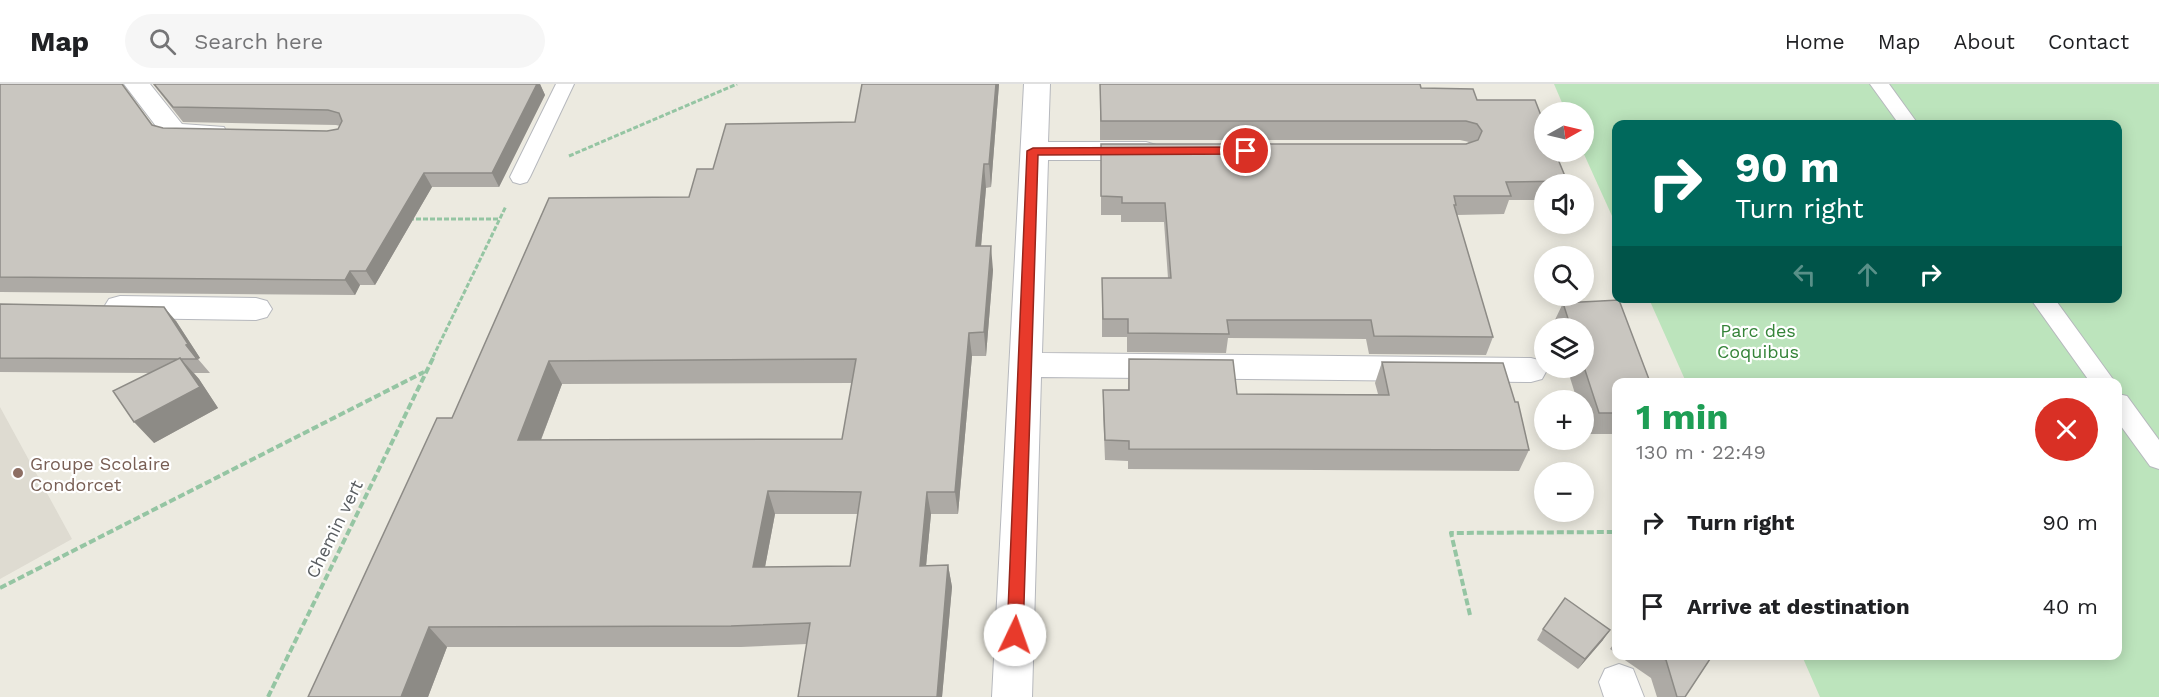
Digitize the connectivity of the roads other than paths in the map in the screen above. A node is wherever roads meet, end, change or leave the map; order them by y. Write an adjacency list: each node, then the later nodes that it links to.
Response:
1 (137, 84): 6 (street)
2 (565, 84): 9 (lane)
3 (1037, 84): 7 (street)
4 (1879, 84): 5 (lane)
5 (1907, 120)
6 (244, 133)
7 (1033, 151): 8 (street); 13 (street)
8 (1175, 151)
9 (520, 177)
10 (2045, 303): 15 (lane)
11 (93, 306): 12 (street)
12 (256, 309)
13 (1026, 365): 14 (street); 18 (street)
14 (1531, 370)
15 (2100, 378)
16 (2122, 408): 17 (lane)
17 (2159, 459)
18 (1012, 697)

